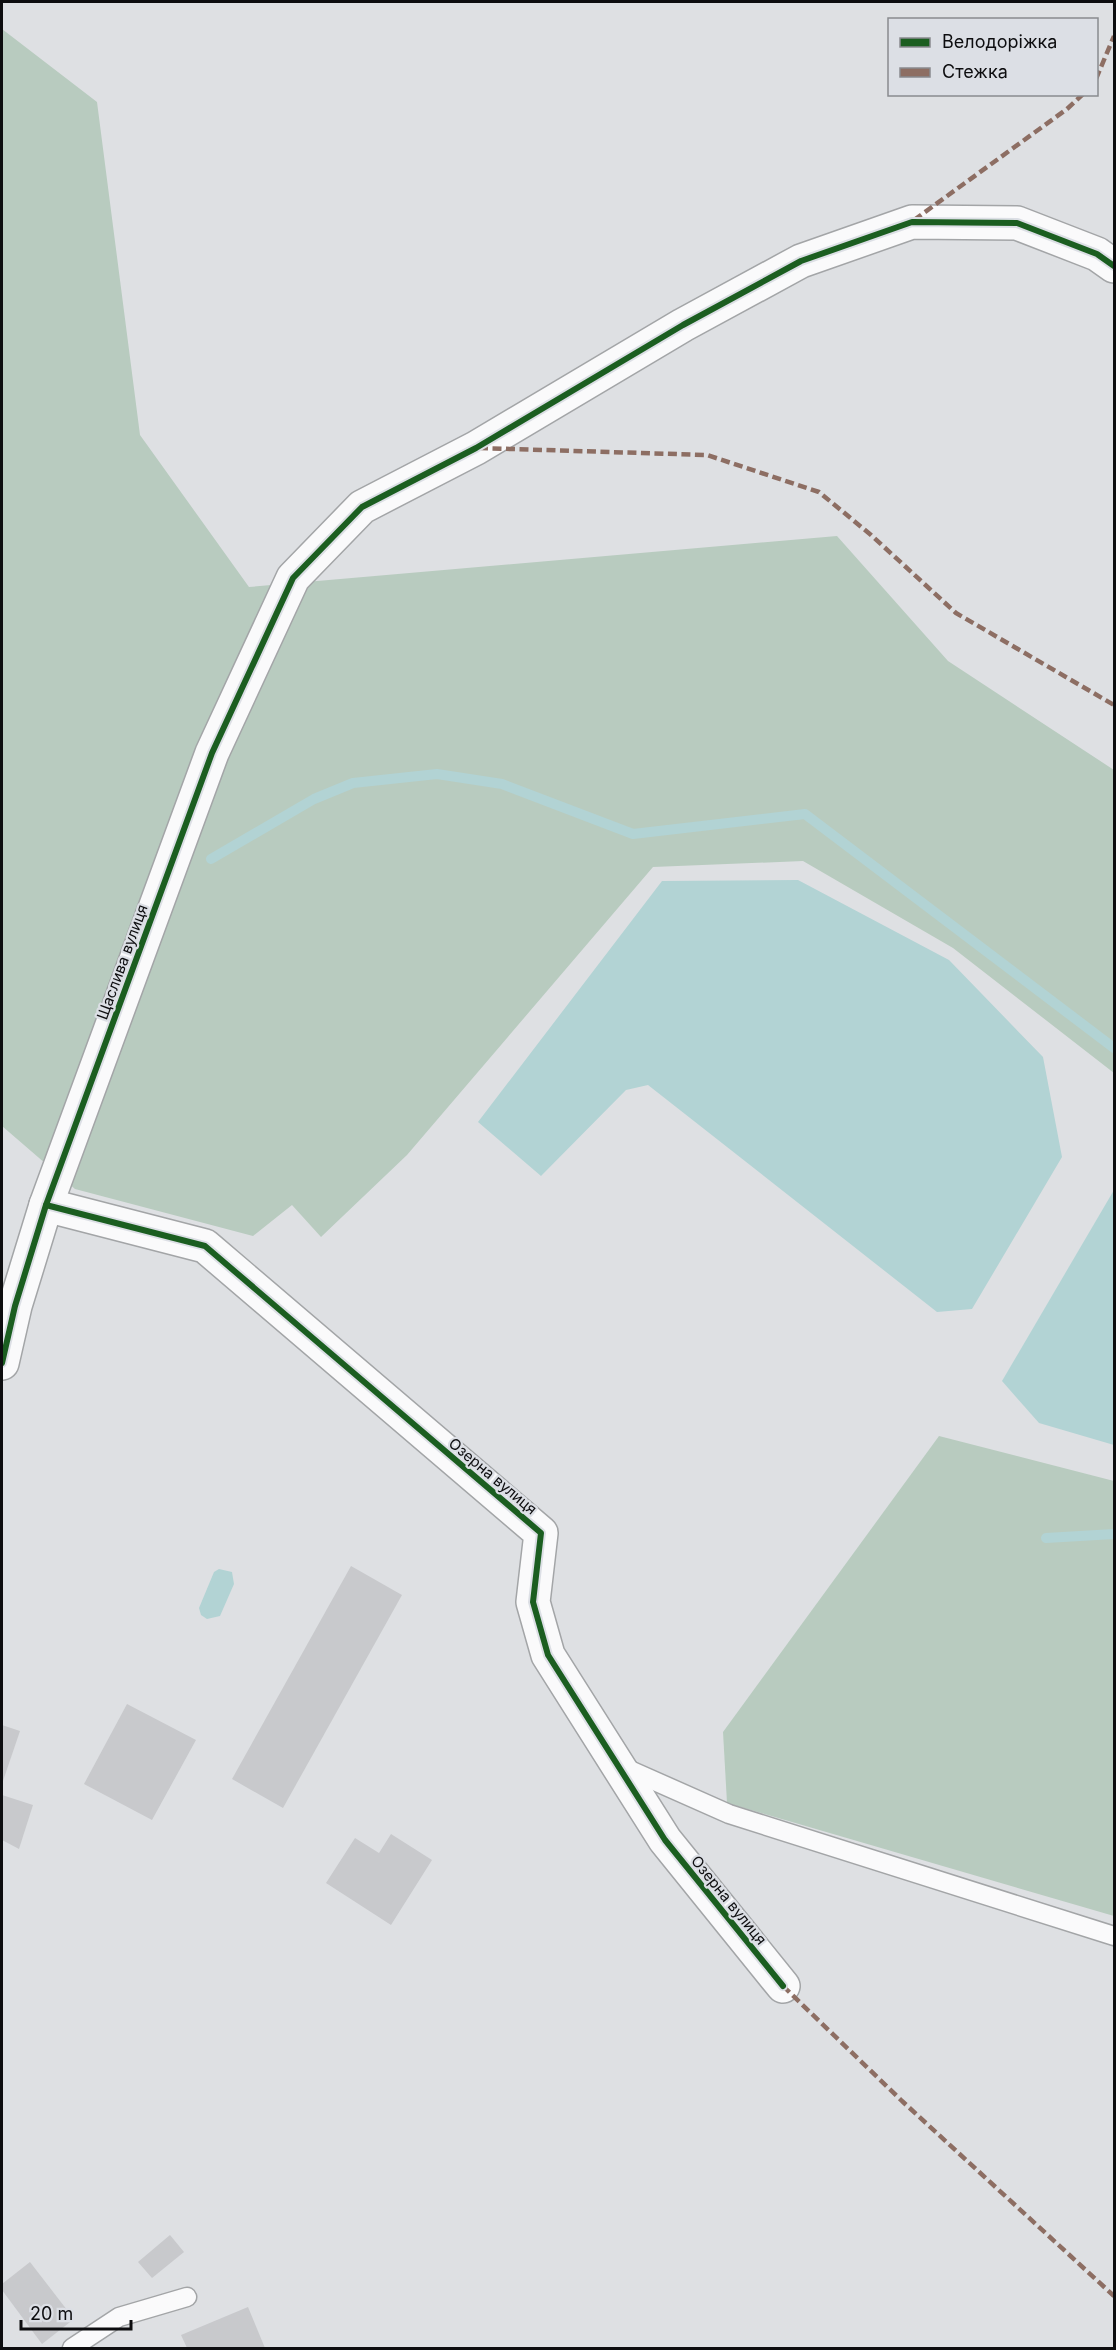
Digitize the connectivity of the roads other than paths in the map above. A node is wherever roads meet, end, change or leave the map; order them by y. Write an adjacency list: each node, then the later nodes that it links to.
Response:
1 (1114, 266): 2 (street, Щаслива вулиця)
2 (46, 1205): 3 (street, Щаслива вулиця); 4 (street, Озерна вулиця)
3 (2, 1364)
4 (616, 1764): 5 (lane); 6 (street, Озерна вулиця)
5 (1114, 1936)
6 (783, 1986)
7 (187, 2297): 8 (lane)
8 (72, 2349)

